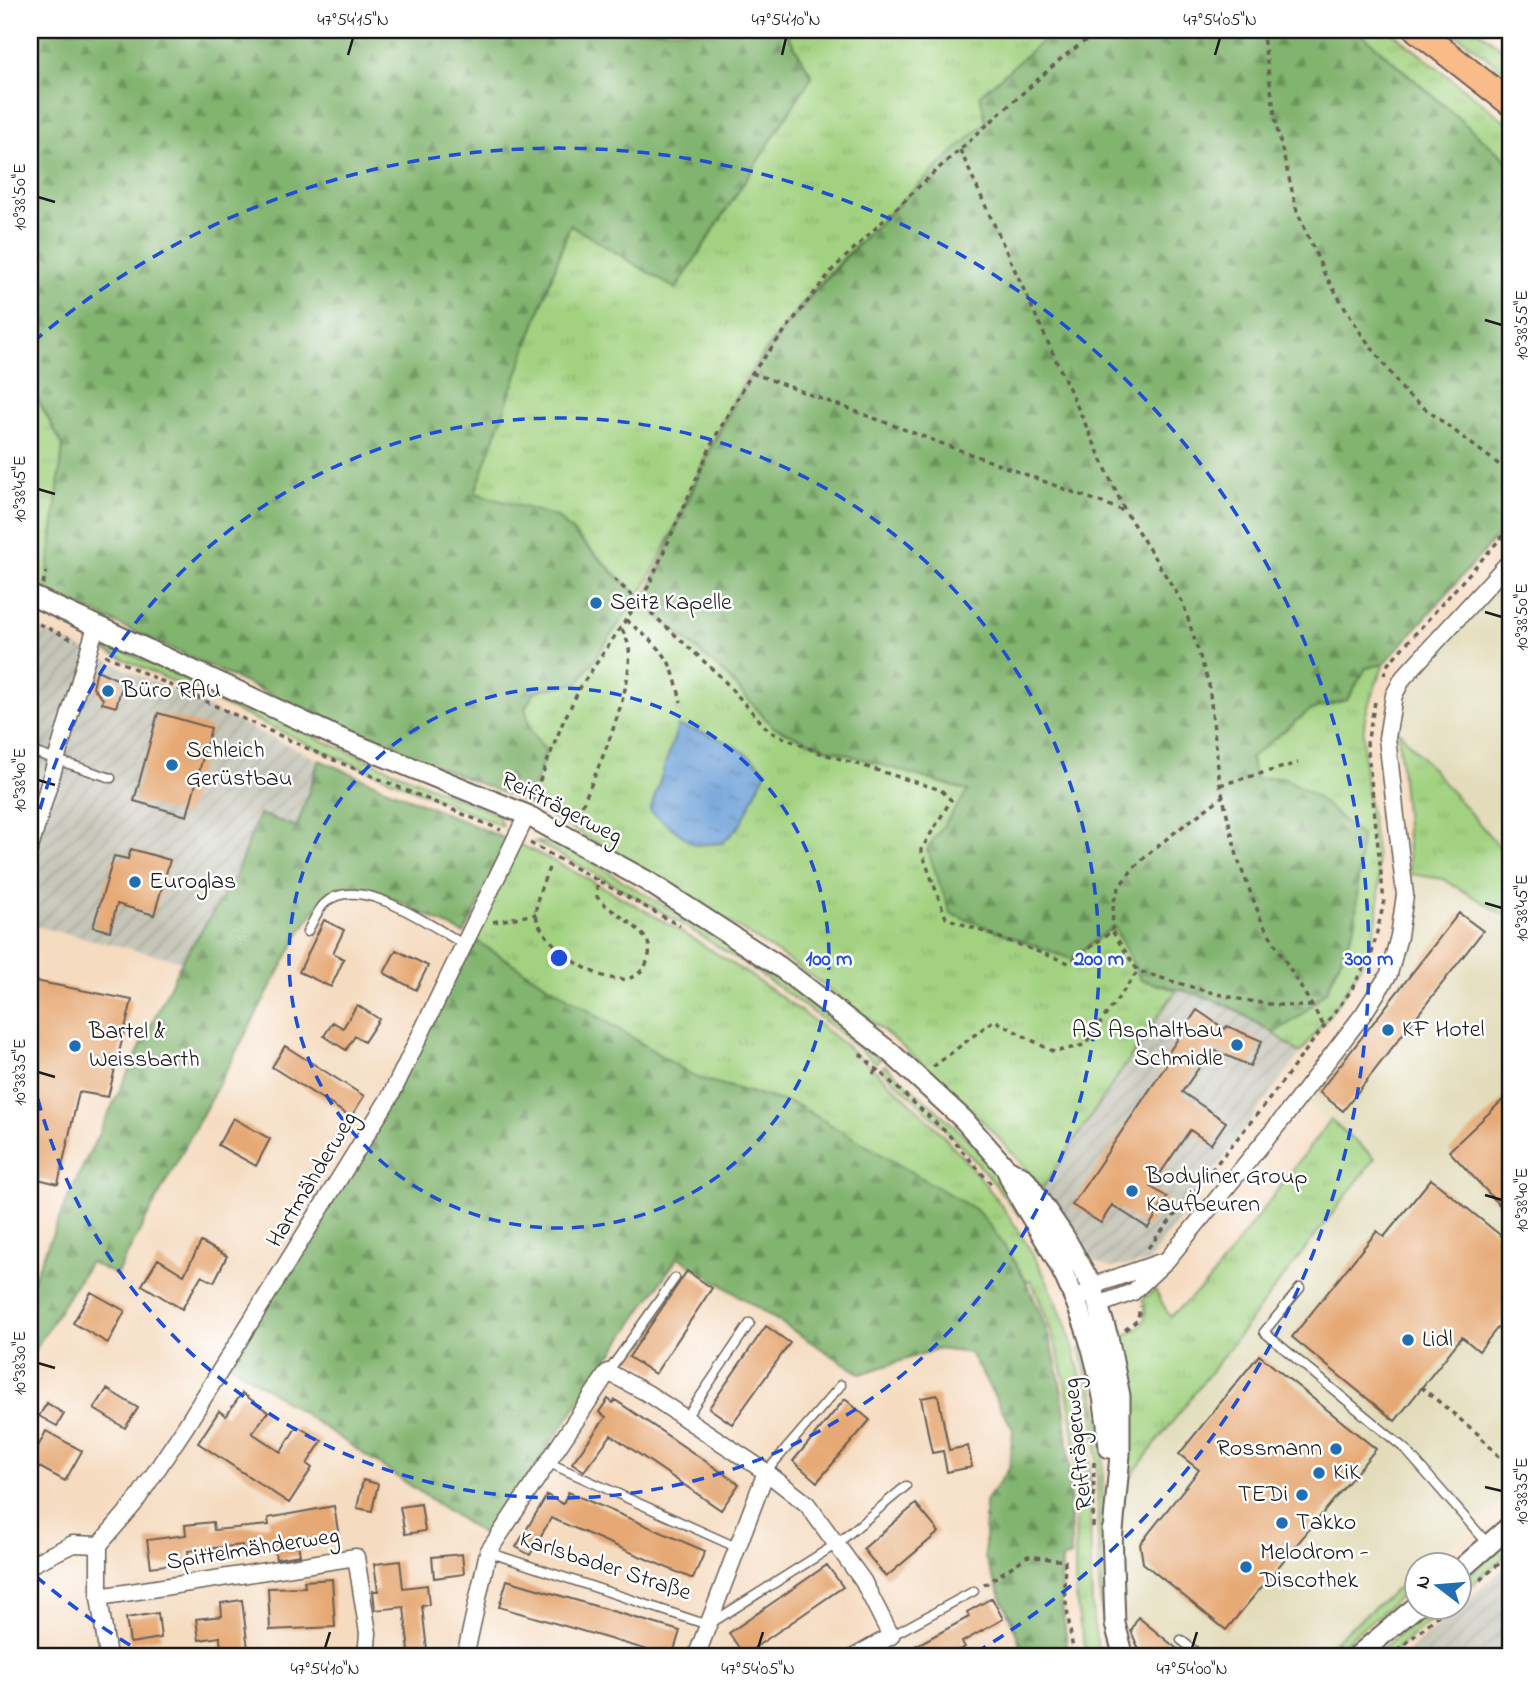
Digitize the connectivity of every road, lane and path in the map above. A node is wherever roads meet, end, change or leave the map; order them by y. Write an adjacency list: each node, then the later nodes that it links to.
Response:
1 (1100, 30): 5 (path)
2 (1262, 30): 7 (path)
3 (1416, 30): 4 (highway)
4 (1510, 103)
5 (960, 150): 6 (path); 8 (path)
6 (752, 373): 8 (path); 13 (path)
7 (1510, 473)
8 (1125, 511): 26 (path)
9 (1510, 528): 19 (path)
10 (1510, 561): 49 (street)
11 (614, 579): 13 (path)
12 (30, 595): 16 (street, Reifträgerweg)
13 (638, 603): 15 (path); 38 (path)
14 (30, 620): 18 (path)
15 (626, 620): 17 (path); 21 (path)
16 (96, 626): 18 (street); 29 (street, Reifträgerweg)
17 (621, 627): 28 (path); 29 (path)
18 (88, 647): 23 (street); 31 (path)
19 (1384, 677)
20 (1379, 690): 43 (path)
21 (681, 702)
22 (30, 751): 23 (lane)
23 (58, 760): 25 (lane); 30 (street)
24 (1298, 763): 26 (path)
25 (111, 778)
26 (1220, 785): 27 (path)
27 (1223, 796): 38 (path); 42 (path)
28 (578, 814)
29 (527, 815): 31 (street, Hartmähderweg); 46 (street, Reifträgerweg)
30 (34, 820): 32 (street)
31 (517, 837): 34 (path); 36 (street, Hartmähderweg)
32 (30, 848)
33 (549, 868): 35 (path)
34 (597, 878): 35 (path); 37 (path)
35 (536, 914): 36 (path)
36 (474, 926): 40 (street, Hartmähderweg)
37 (684, 928)
38 (1112, 931): 41 (path)
39 (307, 932): 40 (lane)
40 (465, 945): 69 (street, Hartmähderweg)
41 (1138, 971): 42 (path); 45 (path)
42 (1312, 1006): 43 (path)
43 (1325, 1027): 48 (path)
44 (857, 1052): 47 (path)
45 (940, 1060)
46 (1006, 1168): 53 (street, Reifträgerweg); 54 (street, Reifträgerweg)
47 (994, 1188)
48 (1139, 1251)
49 (1167, 1260): 52 (street); 53 (street)
50 (675, 1278): 57 (lane, Karlsbader Straße)
51 (1300, 1288): 70 (lane)
52 (1133, 1292): 53 (street); 56 (path)
53 (1095, 1296): 54 (street); 56 (street, Reifträgerweg)
54 (1077, 1303): 67 (street, Reifträgerweg)
55 (750, 1323): 60 (lane)
56 (1107, 1336): 67 (street, Reifträgerweg)
57 (608, 1373): 60 (street); 62 (street, Karlsbader Straße)
58 (841, 1385): 64 (lane, Karlsbader Straße)
59 (1421, 1387): 63 (path)
60 (685, 1419): 64 (street)
61 (1093, 1448): 67 (path)
62 (547, 1462): 71 (lane); 72 (street, Karlsbader Straße)
63 (1510, 1468)
64 (766, 1472): 68 (street); 71 (street, Karlsbader Straße)
65 (906, 1486): 68 (lane, Karlsbader Straße)
66 (1510, 1526): 70 (street)
67 (1103, 1541): 90 (street, Reifträgerweg)
68 (838, 1543): 81 (lane, Karlsbader Straße); 82 (street)
69 (99, 1545): 75 (street); 78 (street)
70 (1489, 1545): 74 (street)
71 (736, 1547): 81 (street, Karlsbader Straße)
72 (488, 1552): 81 (lane, Karlsbader Straße); 84 (street, Karlsbader Straße)
73 (1510, 1554): 76 (path)
74 (1474, 1558)
75 (30, 1565)
76 (1474, 1585)
77 (974, 1591): 82 (lane); 89 (path)
78 (99, 1597): 85 (street); 86 (street, Spittelmähderweg)
79 (1404, 1617): 92 (street)
80 (1433, 1620): 93 (path)
81 (708, 1625): 87 (street, Karlsbader Straße)
82 (891, 1636): 88 (street)
83 (1181, 1640): 91 (lane)
84 (470, 1656)
85 (108, 1657)
86 (366, 1657)
87 (696, 1657)
88 (854, 1657)
89 (1074, 1657)
90 (1124, 1657)
91 (1202, 1657)
92 (1356, 1657)
93 (1390, 1657)

